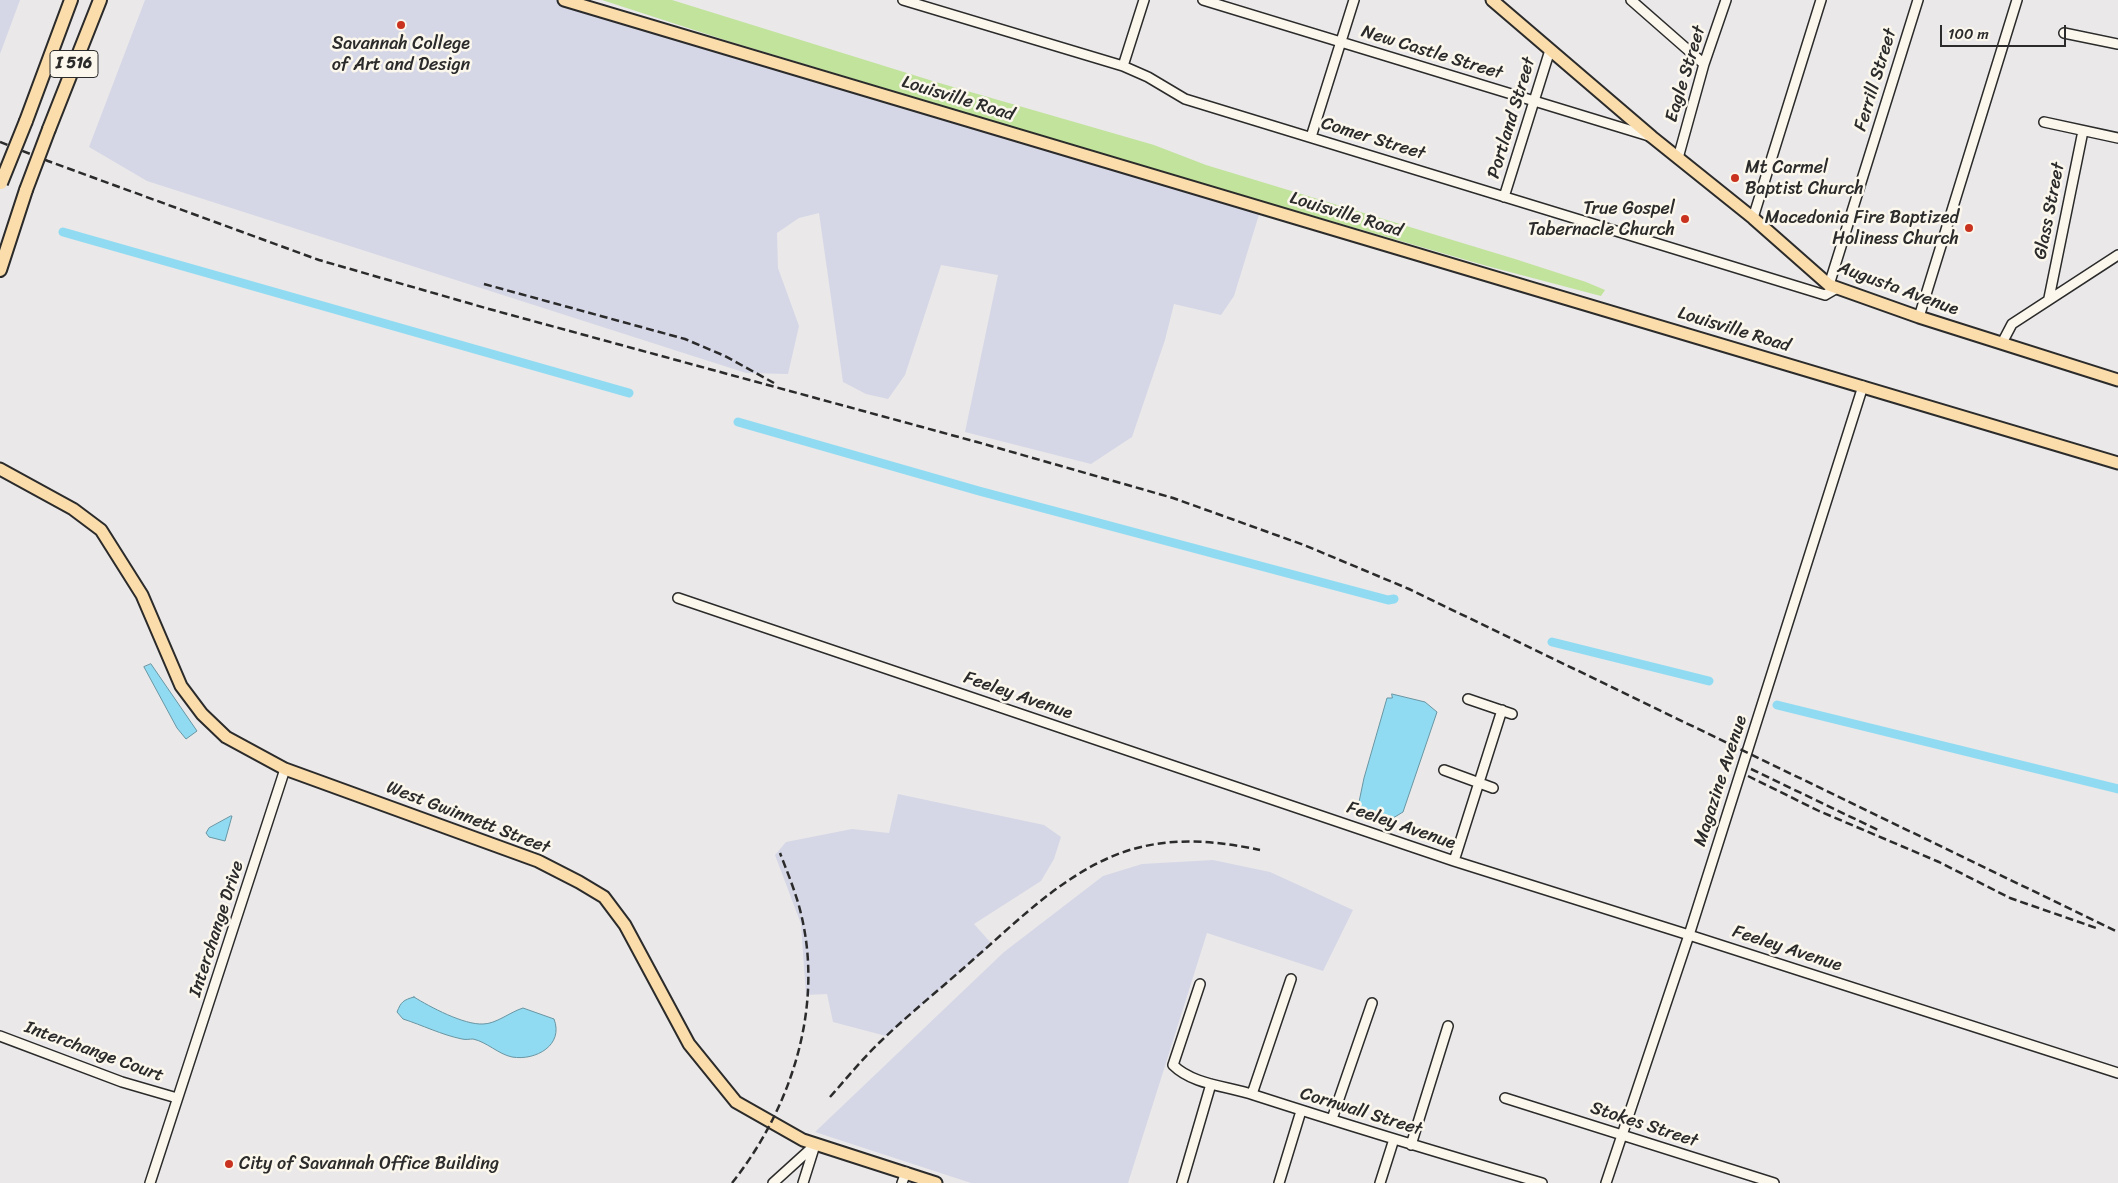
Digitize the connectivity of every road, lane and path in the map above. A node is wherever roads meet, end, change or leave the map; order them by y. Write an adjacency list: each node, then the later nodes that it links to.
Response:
1 (71, 0): 28 (highway, I 516, bridge)
2 (100, 0): 32 (highway, I 516, bridge)
3 (564, 0): 38 (main road, Louisville Road)
4 (903, 0): 14 (street, Comer Street)
5 (1144, 0): 20 (street)
6 (1203, 0): 16 (street, New Castle Street)
7 (1354, 0): 16 (street)
8 (1492, 0): 18 (main road, Augusta Avenue)
9 (1631, 0): 19 (street)
10 (1726, 0): 19 (street, Eagle Street)
11 (1821, 0): 30 (street)
12 (1918, 0): 33 (street, Ferrill Street)
13 (2017, 0): 35 (street)
14 (932, 4): 20 (street, Comer Street)
15 (2064, 33): 17 (street)
16 (1340, 42): 21 (street, New Castle Street); 24 (street)
17 (2118, 44)
18 (1550, 50): 21 (street, Portland Street); 25 (main road, Augusta Avenue)
19 (1704, 64): 27 (street, Eagle Street)
20 (1123, 66): 24 (street, Comer Street)
21 (1534, 101): 25 (street, New Castle Street); 29 (street, Portland Street)
22 (2044, 122): 23 (street)
23 (2083, 131): 26 (street); 34 (street, Glass Street)
24 (1311, 137): 29 (street, Comer Street)
25 (1652, 137): 27 (main road, Augusta Avenue)
26 (2118, 138)
27 (1678, 158): 30 (main road, Augusta Avenue)
28 (1, 185)
29 (1504, 197): 33 (street, Comer Street)
30 (1752, 218): 33 (main road, Augusta Avenue)
31 (2118, 255): 34 (street)
32 (0, 270)
33 (1833, 286): 35 (main road, Augusta Avenue)
34 (2049, 298): 36 (street)
35 (1920, 317): 36 (main road, Augusta Avenue)
36 (2002, 343): 37 (main road, Augusta Avenue)
37 (2118, 380)
38 (1863, 386): 39 (main road, Louisville Road); 50 (street, Magazine Avenue)
39 (2118, 463)
40 (0, 470): 45 (main road, West Gwinnett Street)
41 (678, 598): 49 (street, Feeley Avenue)
42 (1468, 699): 43 (street)
43 (1502, 710): 44 (street); 47 (street)
44 (1512, 714)
45 (285, 769): 59 (street, Interchange Drive); 65 (main road, West Gwinnett Street)
46 (1444, 770): 47 (street)
47 (1479, 782): 48 (street); 49 (street)
48 (1493, 788)
49 (1454, 861): 50 (street, Feeley Avenue)
50 (1689, 935): 56 (street, Feeley Avenue); 63 (street, Magazine Avenue)
51 (1291, 979): 58 (street)
52 (1200, 984): 57 (street, Cornwall Street)
53 (1372, 1003): 62 (street)
54 (1448, 1026): 66 (street)
55 (0, 1036): 59 (street, Interchange Court)
56 (2118, 1073)
57 (1211, 1084): 58 (street, Cornwall Street); 73 (street)
58 (1252, 1094): 61 (street, Cornwall Street)
59 (177, 1098): 69 (street, Interchange Drive)
60 (1505, 1098): 63 (street, Stokes Street)
61 (1301, 1111): 62 (street, Cornwall Street); 74 (street)
62 (1332, 1119): 64 (street, Cornwall Street)
63 (1620, 1134): 68 (street, Stokes Street); 77 (street, Magazine Avenue)
64 (1394, 1140): 66 (street, Cornwall Street); 75 (street)
65 (816, 1144): 67 (main road, West Gwinnett Street); 70 (street); 71 (street)
66 (1411, 1145): 76 (street, Cornwall Street)
67 (904, 1178): 72 (main road, West Gwinnett Street)
68 (1746, 1179): 78 (street, Stokes Street)
69 (150, 1183)
70 (773, 1183)
71 (804, 1183)
72 (936, 1183)
73 (1182, 1183)
74 (1279, 1183)
75 (1380, 1183)
76 (1542, 1183)
77 (1606, 1183)
78 (1774, 1183)

